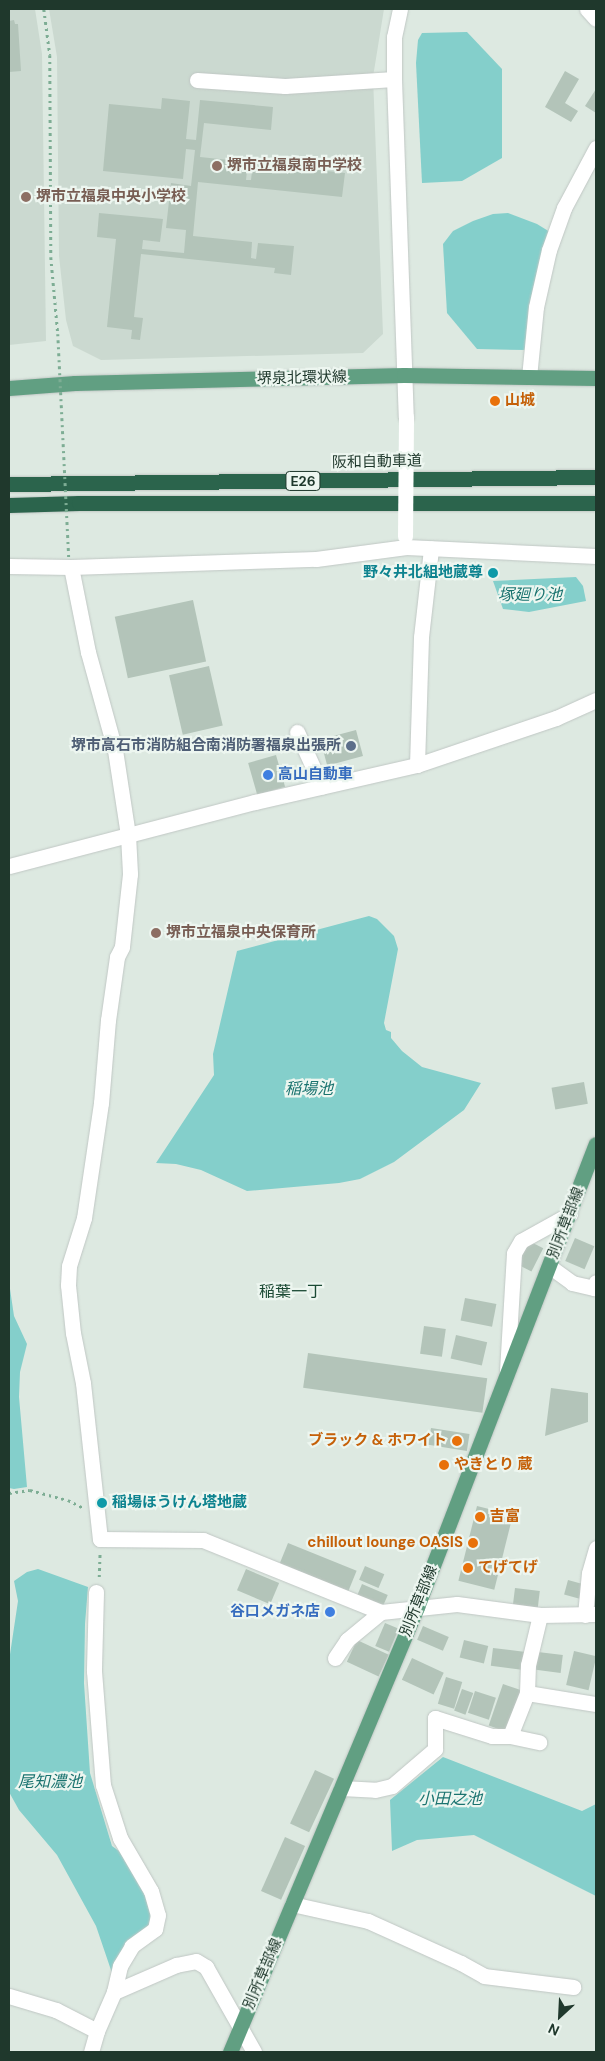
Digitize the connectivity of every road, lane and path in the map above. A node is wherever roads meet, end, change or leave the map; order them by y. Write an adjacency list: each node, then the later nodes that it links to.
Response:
1 (44, 9): 17 (path, bridge)
2 (400, 9): 3 (street)
3 (394, 79): 4 (street); 6 (street)
4 (197, 80)
5 (596, 148): 7 (street)
6 (404, 375): 7 (main road, 堺泉北環状線); 9 (main road, 堺泉北環状線); 14 (street, bridge)
7 (529, 377): 8 (main road, 堺泉北環状線)
8 (596, 378)
9 (9, 388)
10 (596, 478): 11 (highway, 阪和自動車道 / E26)
11 (9, 484)
12 (596, 502): 13 (highway, E26)
13 (9, 505)
14 (406, 541): 15 (street); 17 (street)
15 (431, 549): 16 (street); 21 (street)
16 (596, 556)
17 (70, 562): 18 (street); 23 (street)
18 (9, 566)
19 (596, 700): 21 (street)
20 (297, 732): 22 (street)
21 (417, 765): 22 (street)
22 (322, 787): 23 (street)
23 (128, 835): 24 (street); 31 (street)
24 (9, 866)
25 (596, 1144): 26 (main road, 別所草部線)
26 (570, 1214): 27 (main road, 別所草部線); 29 (street)
27 (549, 1266): 28 (street); 29 (main road, 別所草部線)
28 (596, 1282)
29 (507, 1376): 35 (main road, 別所草部線)
30 (9, 1493): 31 (path)
31 (98, 1516): 32 (street)
32 (100, 1539): 34 (path); 36 (street)
33 (596, 1548): 37 (street)
34 (96, 1592): 47 (street)
35 (417, 1607): 36 (street); 38 (street); 44 (main road, 別所草部線)
36 (381, 1612): 39 (street)
37 (591, 1614): 38 (street)
38 (540, 1615): 40 (street)
39 (334, 1658)
40 (527, 1693): 41 (street); 42 (street)
41 (596, 1704)
42 (510, 1736): 43 (street); 44 (street)
43 (538, 1742)
44 (341, 1788): 45 (main road, 別所草部線)
45 (292, 1904): 46 (street); 49 (main road, 別所草部線)
46 (573, 1987)
47 (114, 1992): 49 (street); 50 (street)
48 (9, 1996): 50 (street)
49 (240, 2027): 52 (main road, 別所草部線); 53 (street)
50 (97, 2031): 51 (street)
51 (91, 2052)
52 (230, 2052)
53 (254, 2052)

